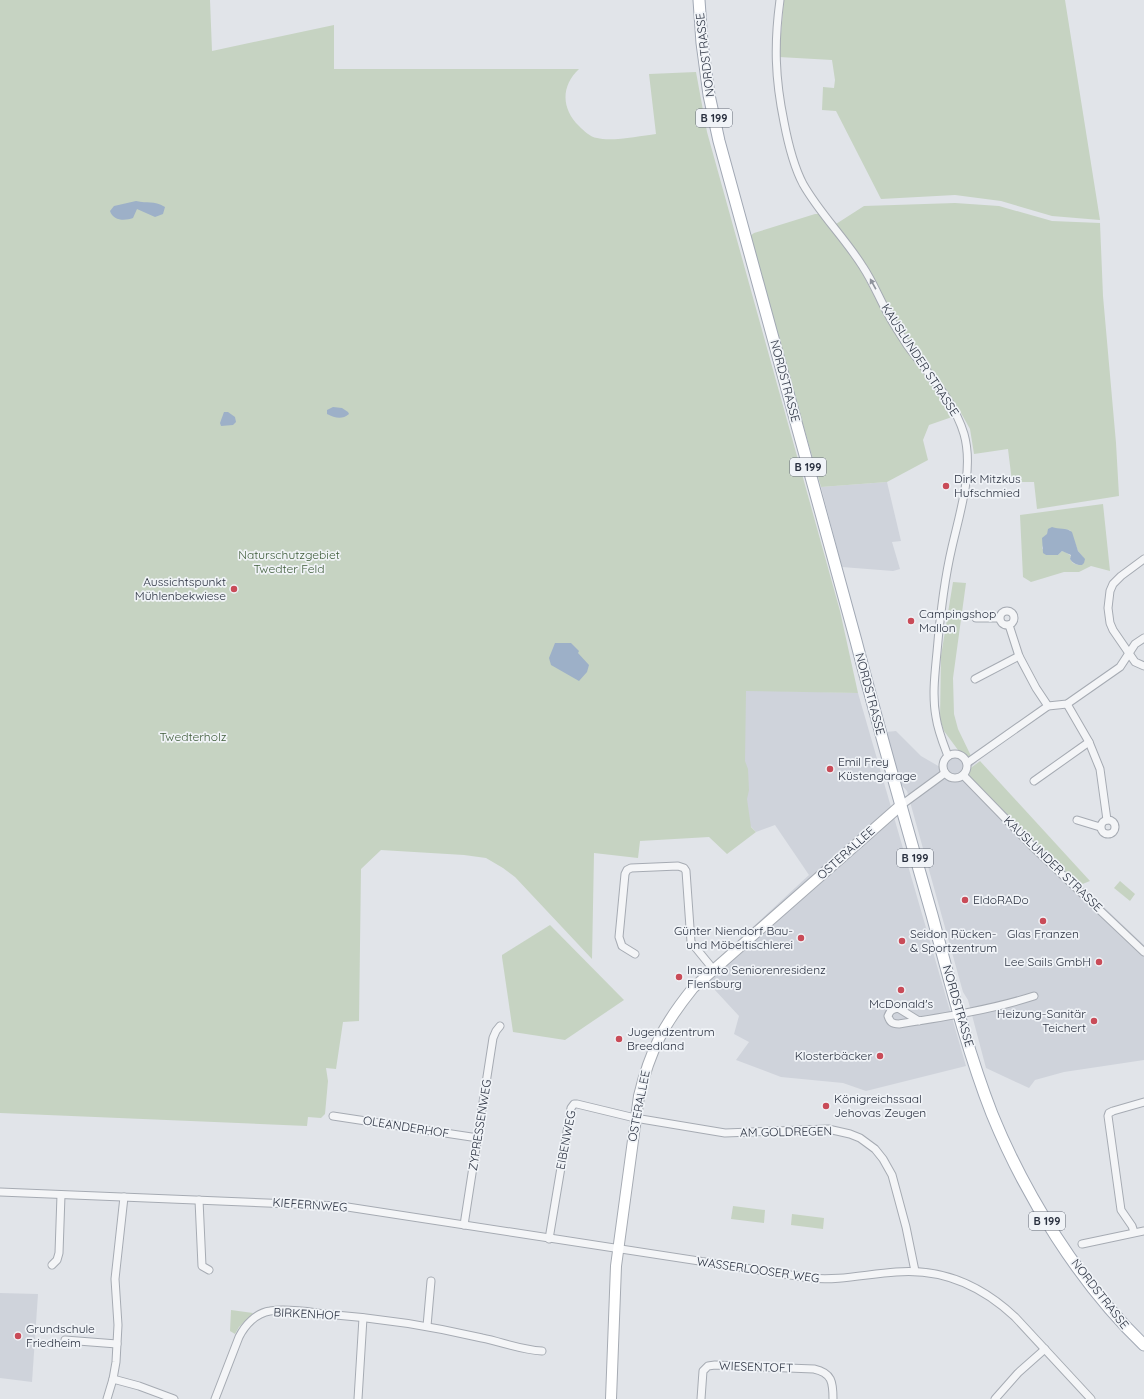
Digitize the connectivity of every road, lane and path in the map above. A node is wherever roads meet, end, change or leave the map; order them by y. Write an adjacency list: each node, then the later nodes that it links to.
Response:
1 (699, 0): 20 (main road, NORDSTRASSE / B 199)
2 (780, 0): 15 (street, KAUSLUNDER STRASSE, one-way to 2)
3 (1144, 559): 8 (street)
4 (976, 618): 5 (street)
5 (1000, 618): 6 (street); 6 (street)
6 (1009, 625): 9 (street)
7 (1144, 638): 8 (street)
8 (1129, 654): 10 (street); 12 (street)
9 (1019, 656): 11 (street); 13 (street)
10 (1144, 666)
11 (976, 679)
12 (1067, 704): 13 (street); 14 (street)
13 (1048, 706): 16 (street)
14 (1088, 742): 19 (street); 22 (street)
15 (948, 756): 16 (street); 17 (street, KAUSLUNDER STRASSE)
16 (966, 763): 18 (street)
17 (945, 773): 18 (street); 20 (street, OSTERALLEE)
18 (963, 775): 24 (street, KAUSLUNDER STRASSE)
19 (1034, 781)
20 (900, 806): 26 (street, OSTERALLEE); 28 (main road, NORDSTRASSE / B 199)
21 (1077, 820): 23 (street)
22 (1107, 820): 23 (street); 23 (street)
23 (1100, 828)
24 (1144, 952)
25 (635, 954): 26 (street)
26 (713, 969): 33 (street, OSTERALLEE)
27 (1034, 996): 28 (street)
28 (960, 1014): 29 (street); 53 (main road, NORDSTRASSE / B 199)
29 (919, 1021)
30 (500, 1026): 34 (street, ZYPRESSENWEG)
31 (1144, 1102): 41 (street)
32 (333, 1116): 34 (street, OLEANDERHOF)
33 (635, 1118): 42 (street, EIBENWEG); 44 (street, OSTERALLEE); 47 (street, AM GOLDREGEN)
34 (478, 1138): 39 (street, ZYPRESSENWEG)
35 (0, 1192): 36 (street, KIEFERNWEG)
36 (62, 1195): 37 (street, KIEFERNWEG); 45 (street)
37 (124, 1197): 38 (street, KIEFERNWEG); 52 (street)
38 (200, 1200): 39 (street, KIEFERNWEG); 46 (street)
39 (464, 1225): 42 (street, KIEFERNWEG)
40 (1144, 1230): 41 (street)
41 (1134, 1232): 43 (street)
42 (549, 1239): 44 (street, KIEFERNWEG)
43 (1082, 1244)
44 (617, 1249): 47 (street, WASSERLOOSER WEG); 61 (street, OSTERALLEE)
45 (52, 1265)
46 (209, 1270)
47 (915, 1271): 54 (street, WASSERLOOSER WEG)
48 (431, 1281): 50 (street)
49 (363, 1318): 50 (street, BIRKENHOF); 59 (street, BIRKENHOF); 60 (street)
50 (427, 1326): 55 (street, BIRKENHOF)
51 (65, 1340): 52 (street)
52 (117, 1344): 56 (street)
53 (1144, 1345)
54 (1045, 1349): 64 (street); 65 (street, WASSERLOOSER WEG)
55 (542, 1351)
56 (113, 1379): 57 (street); 58 (street)
57 (107, 1399)
58 (174, 1399)
59 (215, 1399)
60 (358, 1399)
61 (611, 1399)
62 (701, 1399): 63 (street, WIESENTOFT)
63 (833, 1399)
64 (995, 1399)
65 (1091, 1399)

